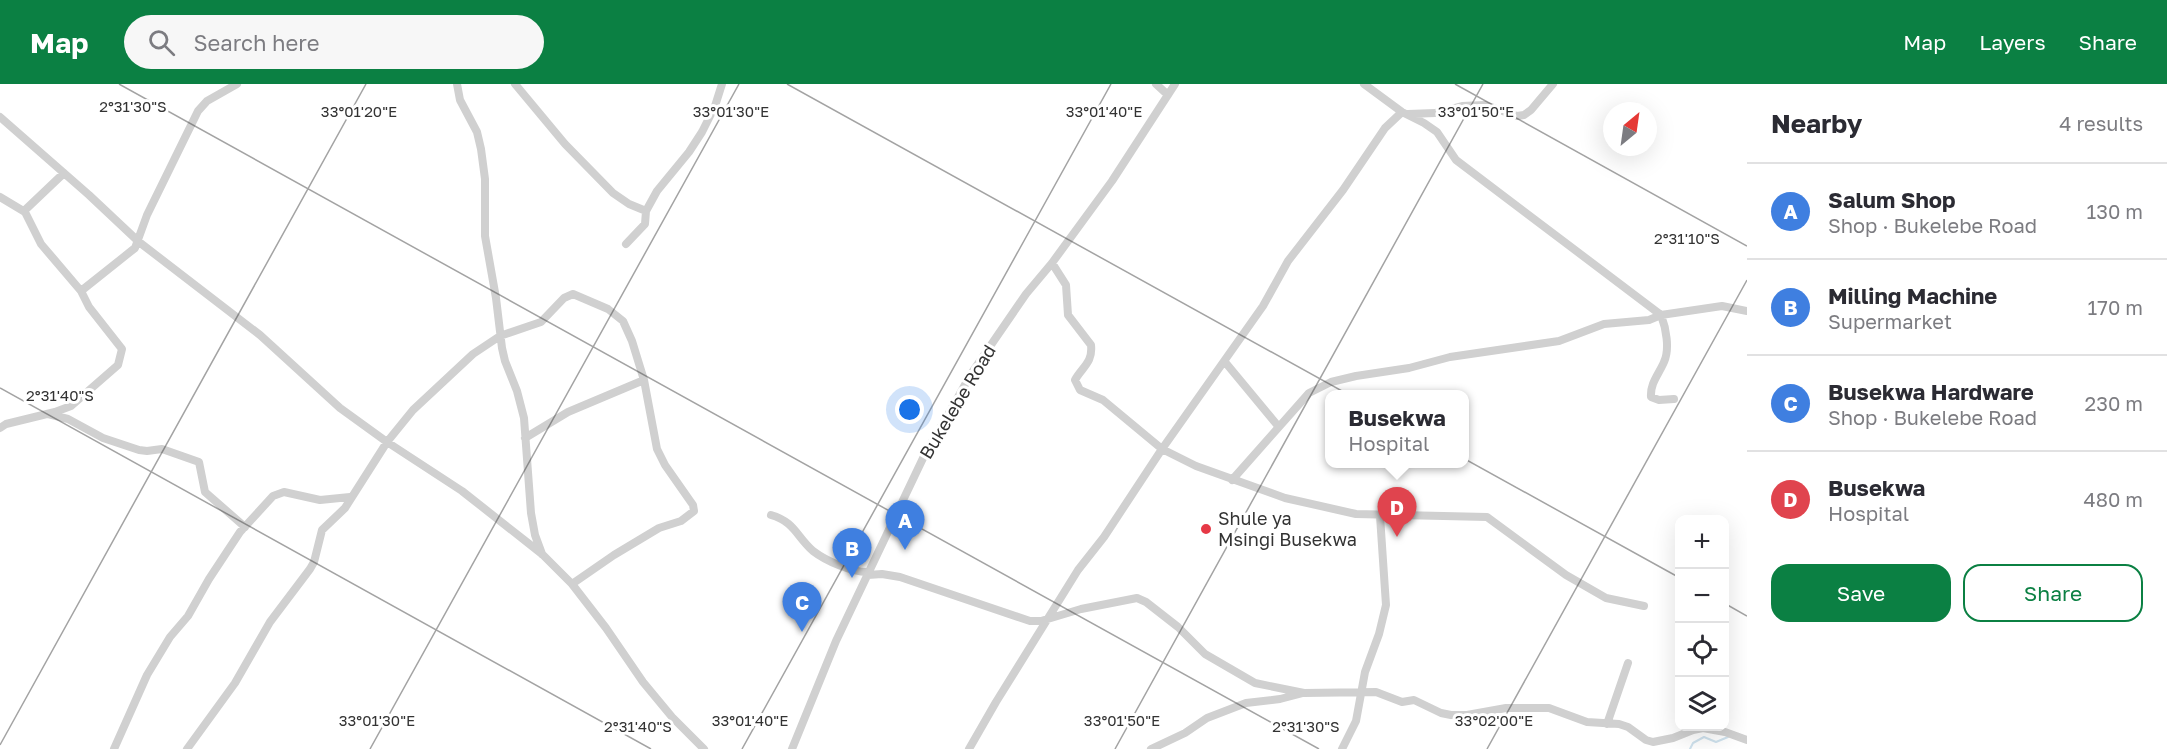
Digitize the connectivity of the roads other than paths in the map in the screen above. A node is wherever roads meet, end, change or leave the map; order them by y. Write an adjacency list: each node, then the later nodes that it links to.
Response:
1 (237, 84): 16 (street)
2 (457, 84): 22 (street)
3 (515, 84): 15 (street)
4 (722, 84): 15 (street)
5 (1156, 84): 9 (street)
6 (1175, 84): 9 (street, Bukelebe Road)
7 (1364, 84): 10 (street)
8 (1553, 84): 10 (street)
9 (1168, 95): 18 (street, Bukelebe Road)
10 (1405, 113): 21 (street); 23 (street)
11 (0, 117): 12 (street)
12 (64, 173): 14 (street); 16 (street)
13 (0, 197): 14 (street)
14 (24, 211): 19 (street)
15 (646, 211): 17 (street)
16 (139, 242): 19 (street); 30 (street)
17 (626, 244)
18 (1052, 263): 31 (street); 38 (street, Bukelebe Road)
19 (81, 291): 26 (street)
20 (1747, 311): 21 (street)
21 (1661, 315): 25 (street); 27 (street)
22 (500, 336): 24 (street); 29 (street); 30 (street)
23 (1225, 362): 27 (street); 31 (street)
24 (644, 380): 29 (street); 39 (street)
25 (1674, 399)
26 (47, 414): 28 (street); 36 (street)
27 (1278, 426): 32 (street)
28 (0, 428)
29 (525, 438): 37 (street)
30 (387, 442): 33 (street); 37 (street)
31 (1162, 449): 32 (street); 41 (street)
32 (1232, 480): 35 (street)
33 (351, 497): 36 (street); 48 (street)
34 (771, 515): 38 (street)
35 (1380, 516): 40 (street); 43 (street)
36 (245, 527): 47 (street)
37 (542, 554): 39 (street)
38 (869, 573): 41 (street); 50 (street, Bukelebe Road)
39 (572, 584): 49 (street)
40 (1644, 606)
41 (1049, 619): 44 (street); 51 (street)
42 (1628, 663): 45 (street)
43 (1363, 691): 44 (street); 45 (street); 53 (street)
44 (1304, 693): 52 (street)
45 (1607, 724): 46 (street)
46 (1747, 740)
47 (114, 749)
48 (187, 749)
49 (704, 749)
50 (792, 749)
51 (969, 749)
52 (1151, 749)
53 (1342, 749)

